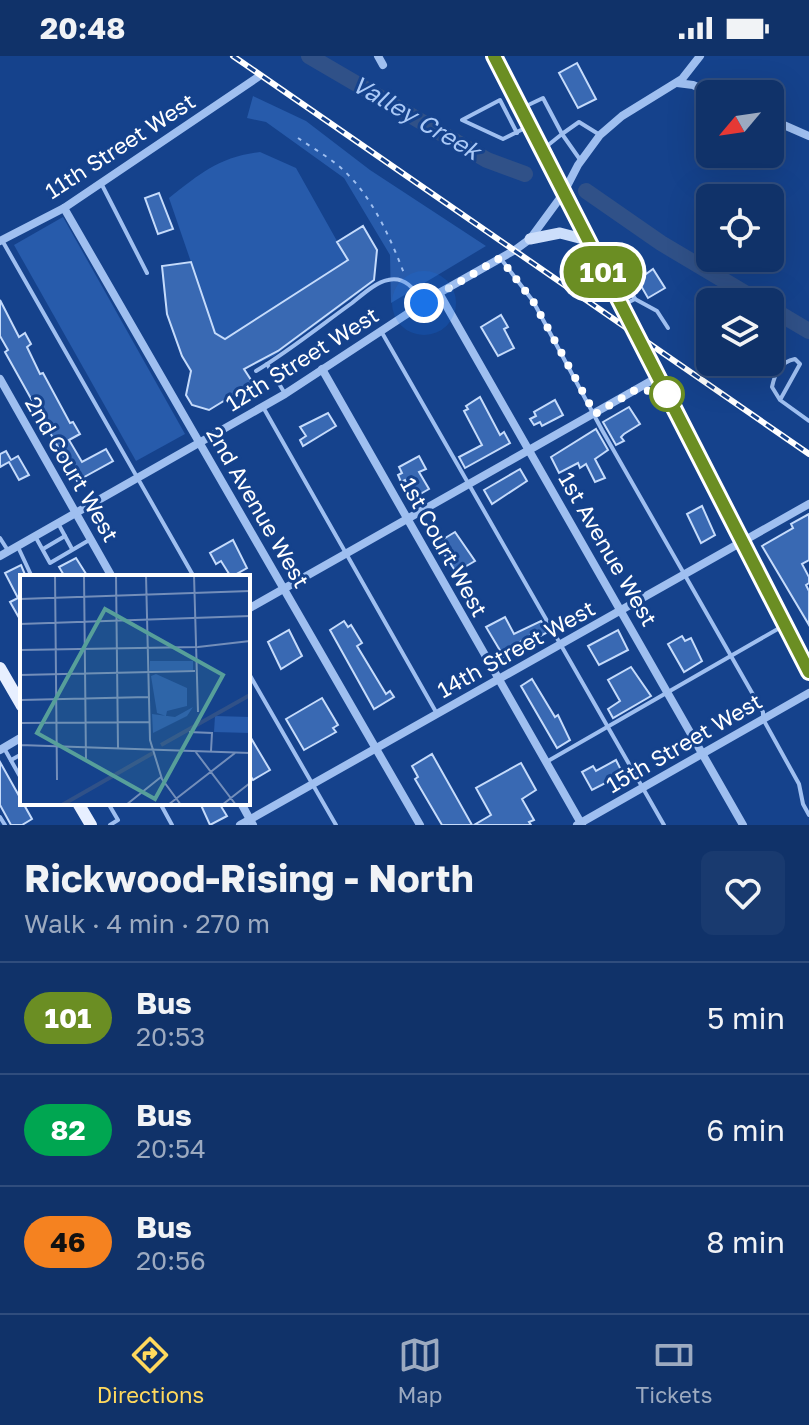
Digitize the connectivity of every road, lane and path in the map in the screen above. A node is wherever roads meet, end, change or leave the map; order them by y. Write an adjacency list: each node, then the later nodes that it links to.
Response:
1 (378, 56): 4 (street)
2 (494, 56): 8 (main road)
3 (700, 56): 6 (street, 12th Street West)
4 (383, 65)
5 (258, 77): 18 (street, 11th Street West)
6 (676, 83): 7 (street); 13 (street, 12th Street West)
7 (696, 86)
8 (521, 109): 10 (main road); 12 (lane)
9 (784, 125): 14 (street)
10 (529, 126): 11 (lane); 16 (main road)
11 (517, 133): 11 (lane)
12 (562, 134): 13 (lane); 16 (lane); 17 (lane)
13 (600, 135): 17 (street, 12th Street West)
14 (809, 136)
15 (298, 138): 26 (path)
16 (541, 150): 19 (main road)
17 (581, 161): 19 (street, 12th Street West)
18 (101, 183): 20 (street, 11th Street West); 25 (lane)
19 (563, 194): 21 (street, 12th Street West); 23 (main road)
20 (64, 208): 22 (street, 11th Street West); 44 (street, 2nd Avenue West)
21 (530, 239): 23 (main road); 24 (street, 12th Street West)
22 (1, 240): 46 (lane)
23 (587, 240): 27 (main road)
24 (500, 258): 28 (street, 12th Street West); 42 (lane)
25 (147, 273)
26 (408, 284): 30 (lane); 34 (lane)
27 (610, 285): 29 (lane); 31 (main road)
28 (439, 293): 30 (street, 12th Street West); 45 (street, 1st Avenue West)
29 (635, 299): 31 (lane); 32 (lane)
30 (424, 303): 33 (street, 12th Street West)
31 (621, 306): 37 (main road)
32 (668, 328)
33 (381, 330): 35 (street, 12th Street West); 47 (lane)
34 (267, 364): 36 (lane); 39 (lane)
35 (322, 369): 39 (street, 12th Street West); 50 (street, 1st Court West)
36 (256, 371)
37 (658, 377): 42 (street); 56 (main road)
38 (0, 379): 49 (street, 2nd Court West)
39 (285, 394): 41 (street, 12th Street West)
40 (780, 400): 40 (lane); 43 (lane)
41 (263, 407): 44 (street, 12th Street West); 60 (lane)
42 (595, 414): 45 (street); 62 (lane)
43 (809, 421)
44 (199, 443): 46 (street, 12th Street West); 66 (street, 2nd Avenue West)
45 (531, 450): 47 (street); 68 (street, 1st Avenue West)
46 (138, 478): 49 (street, 12th Street West); 65 (lane)
47 (469, 484): 50 (street); 70 (lane)
48 (809, 504): 56 (street, 14th Street West)
49 (76, 513): 51 (street, 12th Street West); 55 (street, 2nd Court West)
50 (408, 518): 60 (street); 75 (street, 1st Court West)
51 (57, 523): 52 (street, 12th Street West); 53 (lane)
52 (35, 536): 57 (street, 12th Street West); 58 (lane)
53 (65, 536): 58 (lane); 59 (lane)
54 (0, 538): 61 (lane)
55 (91, 539): 59 (lane); 64 (street, 2nd Court West)
56 (742, 541): 62 (street, 14th Street West); 69 (main road)
57 (18, 546): 61 (street, 12th Street West); 63 (lane)
58 (43, 549): 59 (lane)
59 (73, 550)
60 (345, 553): 66 (street); 79 (lane)
61 (4, 554)
62 (684, 573): 68 (street, 14th Street West); 71 (lane)
63 (31, 575)
64 (111, 575)
65 (193, 575)
66 (284, 588): 67 (street); 84 (street, 2nd Avenue West)
67 (250, 608)
68 (622, 610): 70 (street, 14th Street West); 76 (street, 1st Avenue West)
69 (785, 624): 71 (lane); 73 (main road)
70 (562, 644): 75 (street, 14th Street West); 81 (lane)
71 (731, 656): 76 (lane); 80 (lane)
72 (0, 668): 78 (main road)
73 (809, 672)
74 (250, 675): 90 (lane)
75 (498, 679): 79 (street, 14th Street West); 88 (street, 1st Court West)
76 (669, 692): 81 (lane); 85 (street, 1st Avenue West)
77 (809, 693): 80 (street, 15th Street West)
78 (20, 703)
79 (437, 714): 84 (street, 14th Street West)
80 (763, 719): 85 (street, 15th Street West); 95 (lane)
81 (607, 727): 88 (lane); 91 (lane)
82 (20, 738): 83 (street)
83 (2, 749): 87 (lane)
84 (377, 749): 90 (street, 14th Street West); 105 (street, 2nd Avenue West)
85 (703, 754): 91 (street, 15th Street West); 107 (street, 1st Avenue West)
86 (20, 755): 87 (lane)
87 (11, 760): 89 (lane)
88 (546, 762): 98 (street, 1st Court West)
89 (19, 770)
90 (313, 784): 97 (street, 14th Street West); 104 (lane)
91 (643, 788): 98 (street, 15th Street West); 106 (lane)
92 (79, 805): 100 (main road)
93 (109, 805): 101 (lane)
94 (161, 805): 102 (lane)
95 (809, 815)
96 (0, 817): 99 (lane)
97 (252, 822): 103 (street, 14th Street West)
98 (580, 824)
99 (5, 825)
100 (91, 825)
101 (110, 825)
102 (172, 825)
103 (240, 825)
104 (336, 825)
105 (420, 825)
106 (664, 825)
107 (743, 825)

